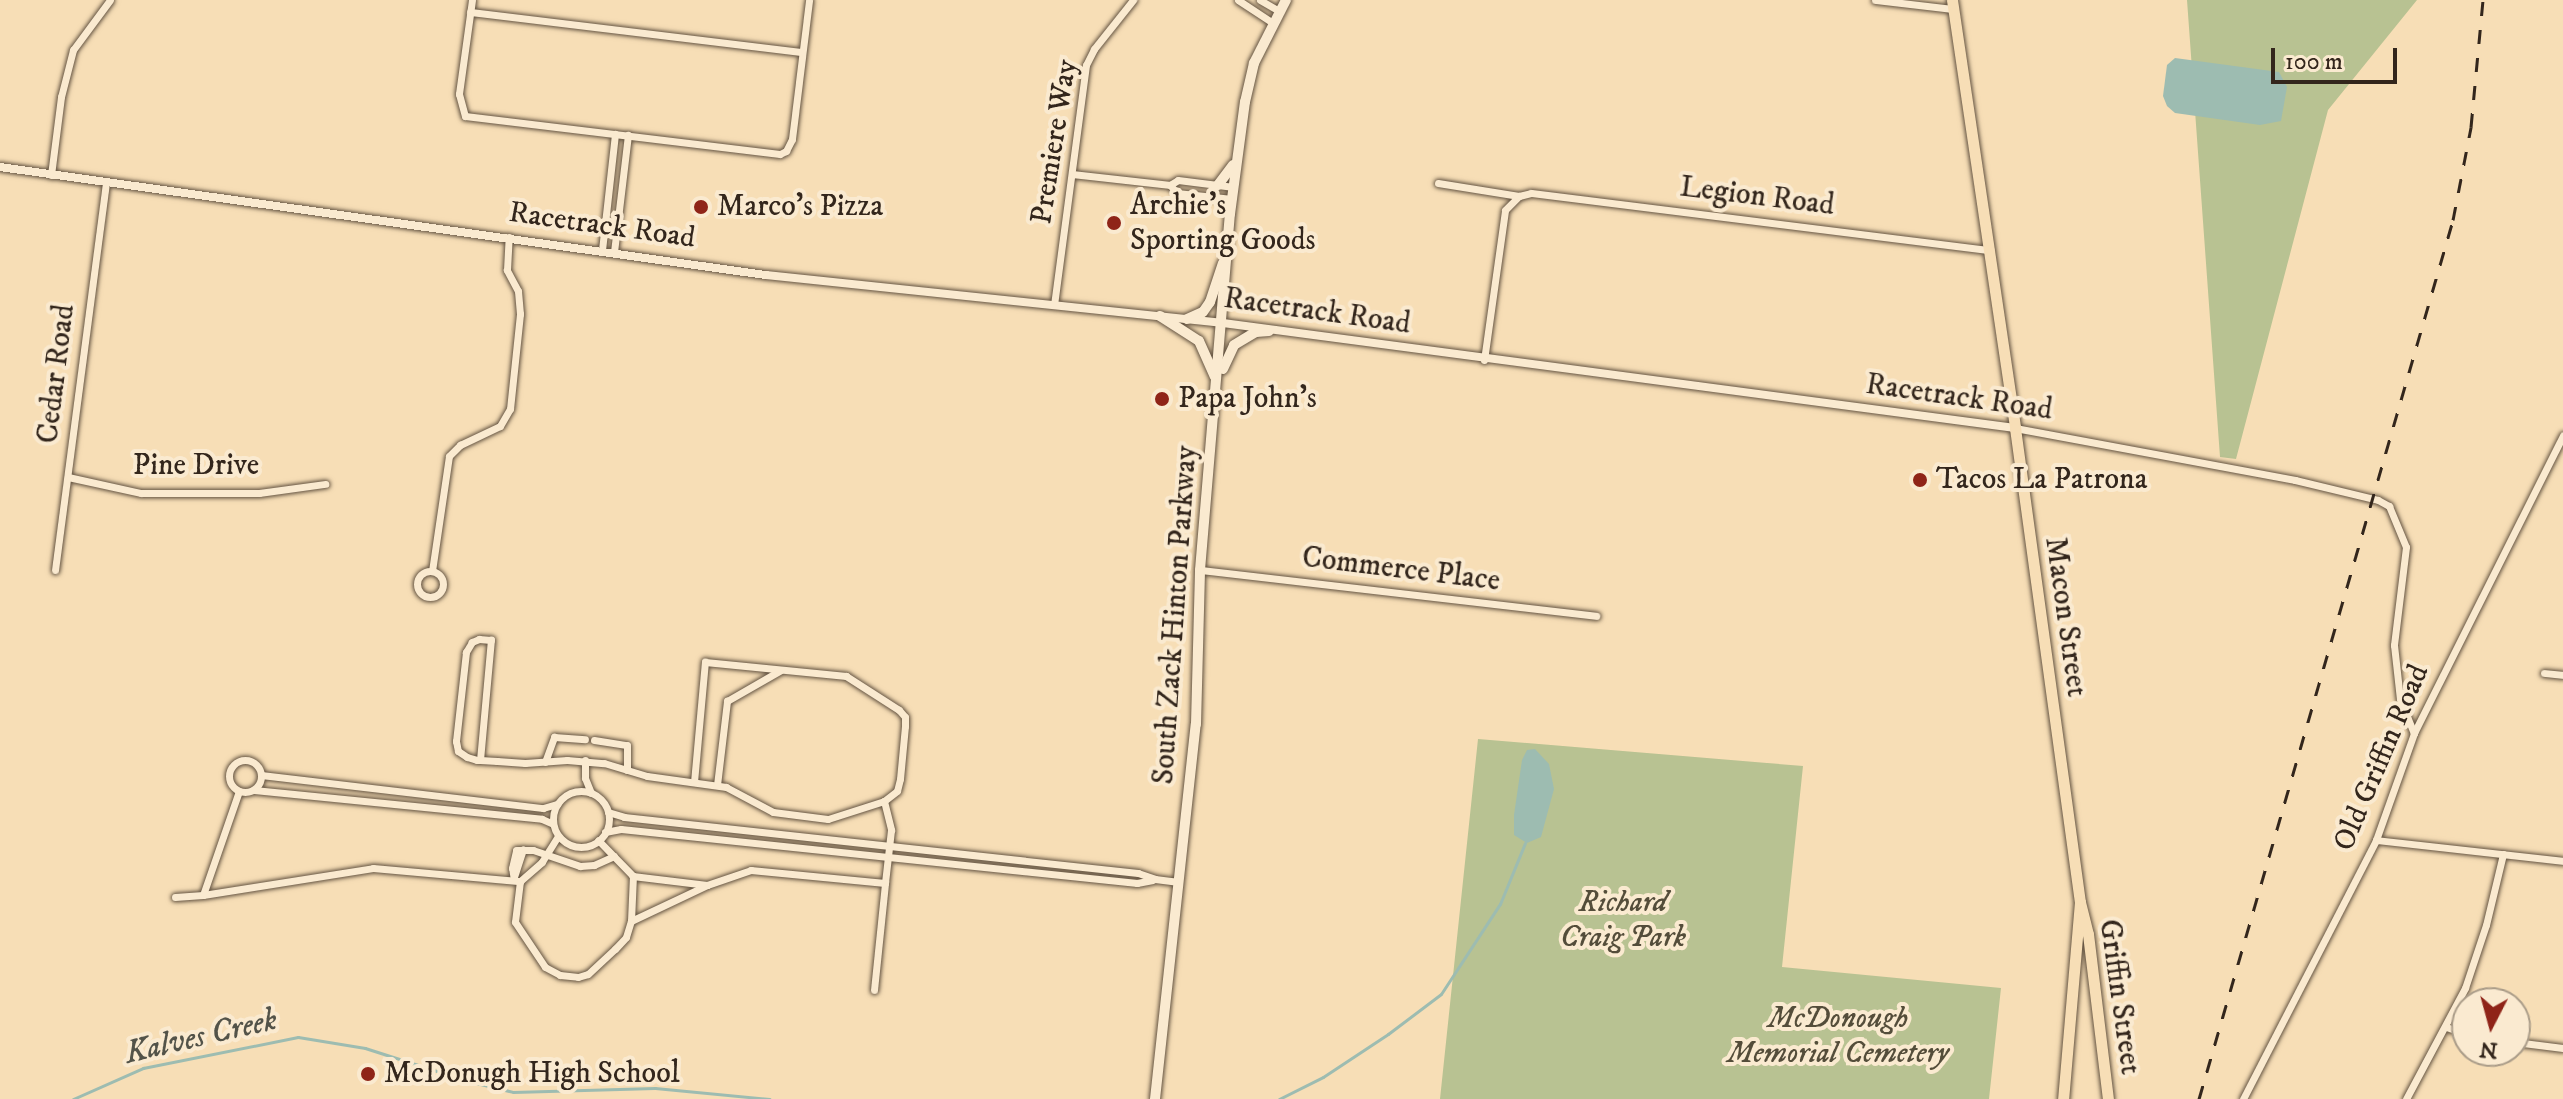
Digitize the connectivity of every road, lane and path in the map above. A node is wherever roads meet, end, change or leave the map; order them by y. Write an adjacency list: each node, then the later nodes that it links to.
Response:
1 (110, 0): 19 (street)
2 (472, 0): 11 (street)
3 (809, 0): 13 (street)
4 (1133, 0): 18 (street, Premiere Way)
5 (1238, 0): 12 (street)
6 (1260, 0): 10 (street)
7 (1286, 0): 10 (main road, South Zack Hinton Parkway)
8 (1875, 0): 9 (street)
9 (1953, 4): 30 (main road, Macon Street)
10 (1279, 11): 12 (main road, South Zack Hinton Parkway)
11 (470, 12): 13 (street); 14 (street)
12 (1273, 23): 16 (main road, South Zack Hinton Parkway)
13 (802, 52): 15 (street)
14 (615, 134): 15 (street); 29 (street)
15 (628, 135): 31 (street)
16 (1237, 156): 23 (main road); 24 (main road, South Zack Hinton Parkway)
17 (0, 167): 19 (street, Racetrack Road)
18 (1072, 174): 22 (street); 32 (street, Premiere Way)
19 (51, 175): 21 (street, Racetrack Road)
20 (1438, 183): 25 (street, Legion Road)
21 (106, 184): 27 (street, Racetrack Road); 41 (street, Cedar Road)
22 (1170, 185): 23 (street); 26 (street)
23 (1218, 185): 24 (street)
24 (1234, 187): 26 (main road, South Zack Hinton Parkway)
25 (1519, 196): 30 (street, Legion Road); 37 (street)
26 (1232, 199): 28 (main road, South Zack Hinton Parkway)
27 (509, 237): 29 (street, Racetrack Road); 45 (street)
28 (1228, 246): 34 (main road); 35 (main road, South Zack Hinton Parkway)
29 (602, 250): 31 (street, Racetrack Road)
30 (1990, 250): 39 (main road, Macon Street)
31 (614, 252): 32 (street, Racetrack Road)
32 (1054, 305): 33 (street, Racetrack Road)
33 (1160, 316): 34 (street, Racetrack Road); 38 (main road)
34 (1187, 319): 35 (street, Racetrack Road)
35 (1223, 323): 36 (street, Racetrack Road); 38 (main road, South Zack Hinton Parkway)
36 (1269, 331): 37 (street, Racetrack Road); 38 (main road)
37 (1484, 360): 39 (street, Racetrack Road)
38 (1217, 386): 44 (main road, South Zack Hinton Parkway)
39 (2015, 428): 50 (street, Racetrack Road); 87 (main road, Macon Street)
40 (2563, 435): 50 (street, Old Griffin Road)
41 (68, 477): 42 (street, Pine Drive); 43 (street, Cedar Road)
42 (325, 484)
43 (55, 570)
44 (1200, 570): 46 (street, Commerce Place); 82 (main road, South Zack Hinton Parkway)
45 (432, 571)
46 (1596, 616)
47 (781, 670): 57 (street); 58 (street); 63 (street)
48 (2544, 673): 49 (street)
49 (2563, 675)
50 (2414, 733): 70 (street, Old Griffin Road)
51 (480, 760): 51 (street); 53 (street)
52 (585, 760): 53 (street); 54 (street); 56 (street)
53 (545, 762): 54 (street)
54 (627, 770): 57 (street)
55 (261, 775): 59 (street); 60 (street); 64 (street)
56 (585, 778): 61 (street); 62 (street)
57 (694, 782): 58 (street)
58 (717, 785): 63 (street)
59 (254, 790): 60 (street); 66 (street)
60 (239, 791): 85 (street)
61 (574, 792): 62 (street); 64 (street)
62 (591, 793): 65 (street)
63 (884, 801): 71 (street)
64 (557, 804): 66 (street)
65 (608, 812): 67 (street); 71 (street)
66 (553, 824): 68 (street)
67 (605, 832): 69 (street); 75 (street)
68 (558, 836): 69 (street); 72 (street)
69 (598, 840): 74 (street)
70 (2376, 840): 73 (street); 97 (street, Old Griffin Road)
71 (890, 846): 75 (street); 81 (street)
72 (546, 853): 74 (street); 77 (street); 78 (street)
73 (2503, 854): 76 (street); 90 (street)
74 (614, 856): 79 (street)
75 (889, 857): 81 (street); 83 (street)
76 (2563, 861)
77 (516, 863): 78 (street); 80 (street)
78 (538, 866): 80 (street)
79 (633, 876): 84 (street); 88 (street)
80 (516, 879): 85 (street); 88 (street)
81 (1155, 879): 82 (street)
82 (1179, 882): 94 (main road, South Zack Hinton Parkway)
83 (885, 883): 84 (street); 89 (street)
84 (707, 885): 88 (street)
85 (203, 895): 86 (street)
86 (175, 897)
87 (2080, 902): 95 (main road, Macon Street); 96 (main road, Griffin Street)
88 (631, 921)
89 (874, 990)
90 (2446, 1027): 91 (street); 98 (street)
91 (2451, 1029)
92 (2531, 1044): 93 (street)
93 (2563, 1048)
94 (1155, 1099)
95 (2063, 1099)
96 (2108, 1099)
97 (2243, 1099)
98 (2406, 1099)

